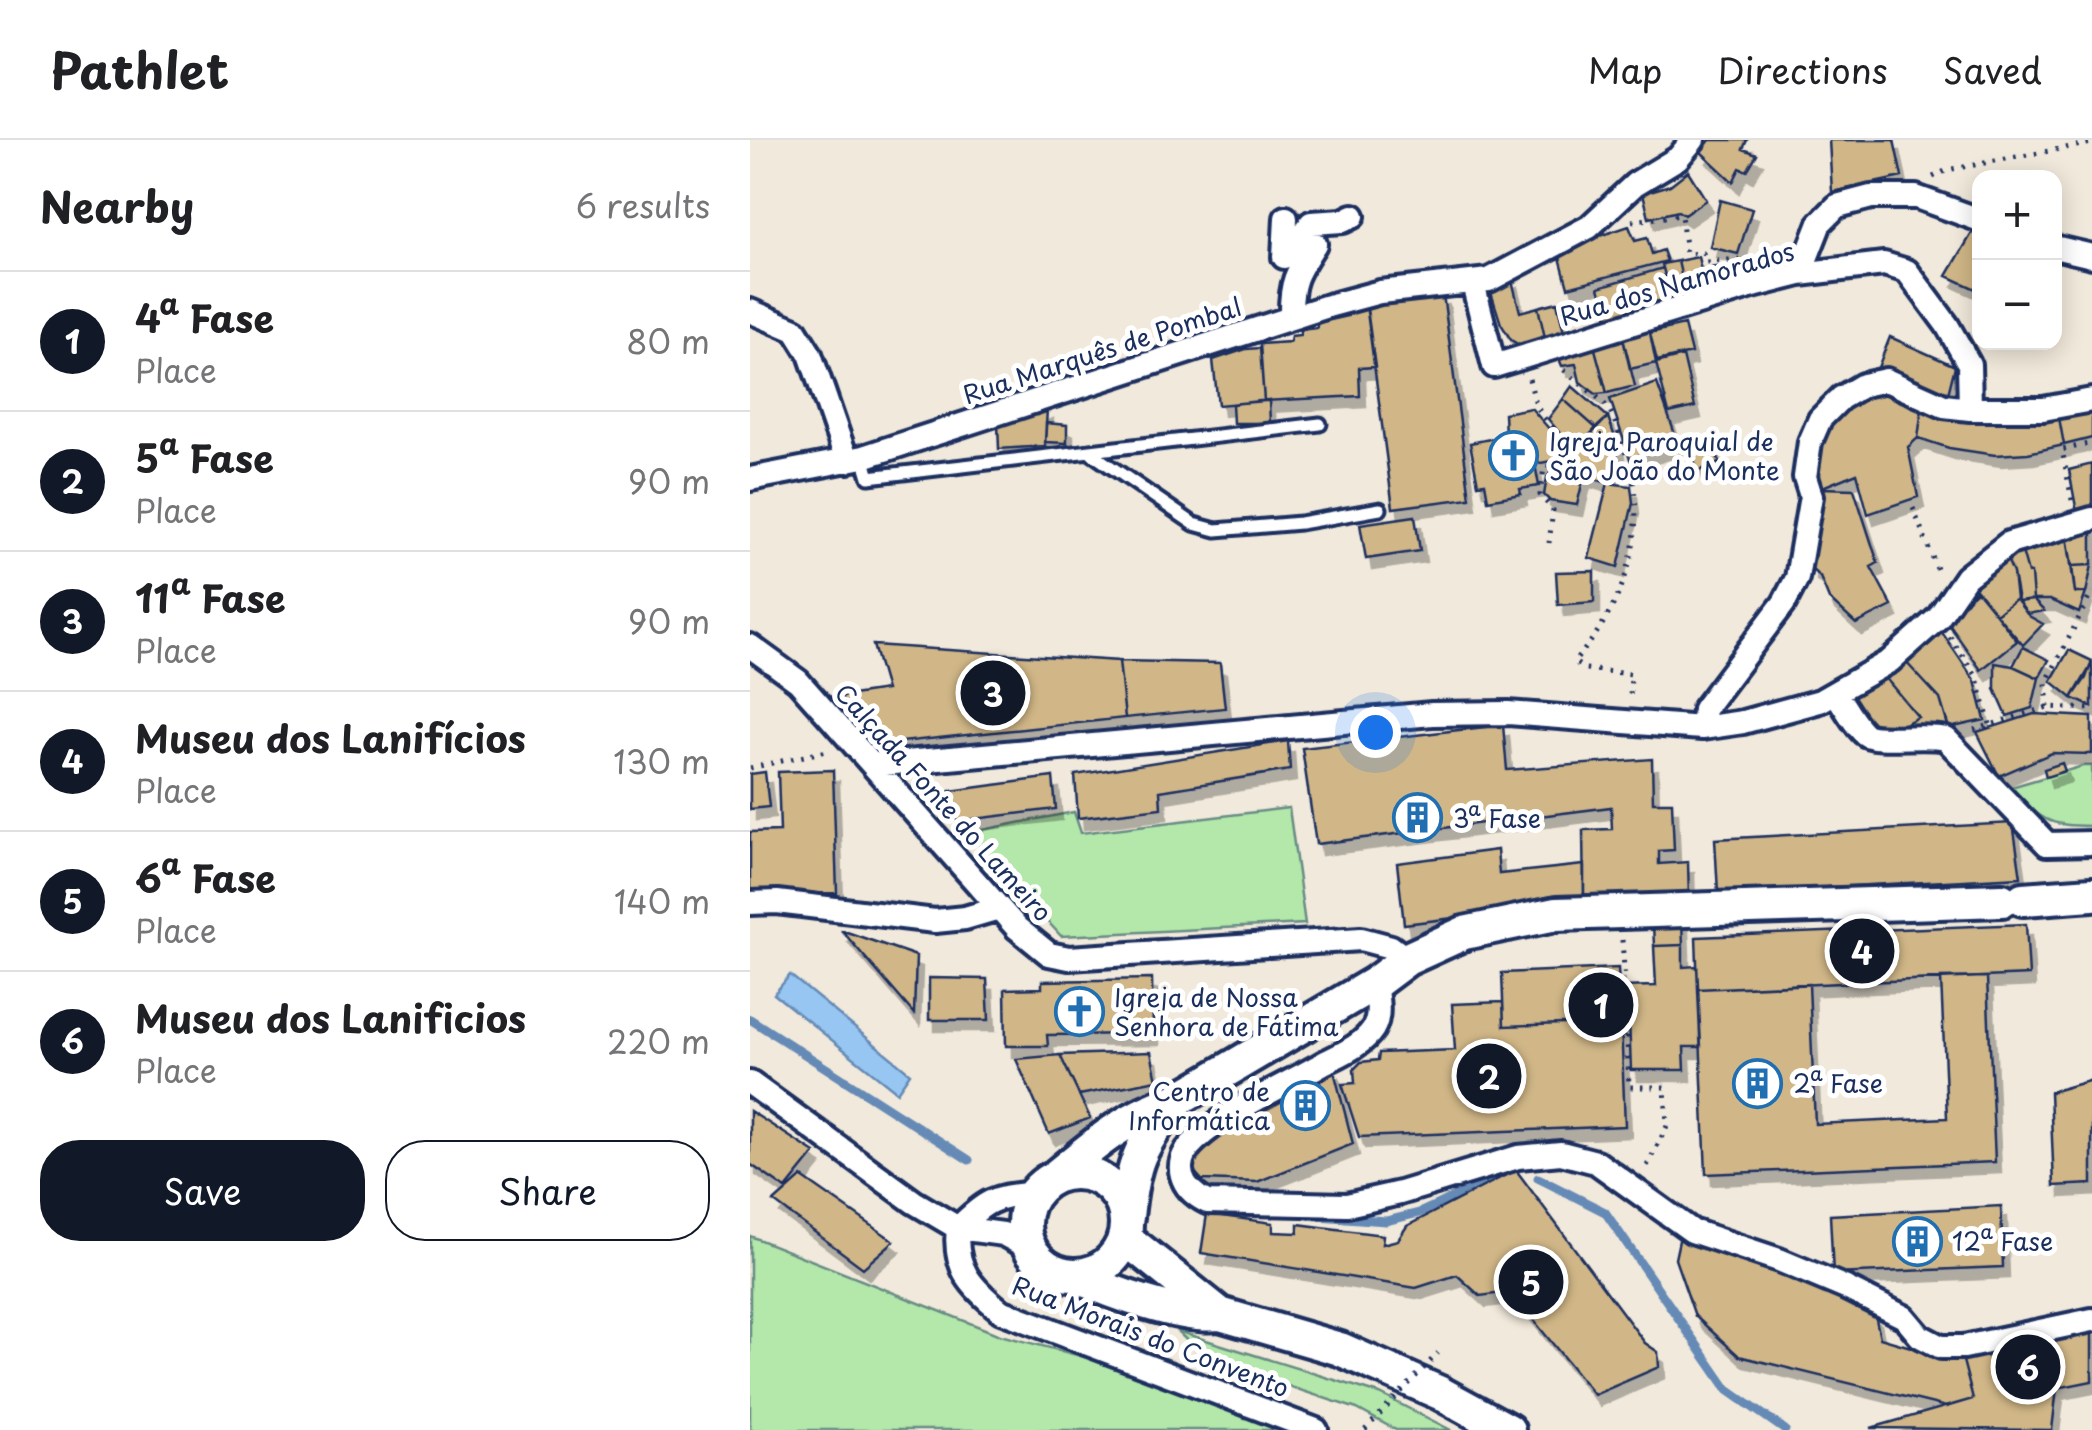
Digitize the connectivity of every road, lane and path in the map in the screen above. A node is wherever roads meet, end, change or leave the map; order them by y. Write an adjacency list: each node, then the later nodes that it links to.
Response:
1 (1693, 140): 5 (street, Rua Marquês de Pombal)
2 (2092, 143): 3 (path)
3 (1896, 197): 6 (street); 11 (street)
4 (1353, 216): 8 (street)
5 (1599, 217): 12 (street, Rua Marquês de Pombal); 13 (path)
6 (1972, 217)
7 (1286, 218): 8 (street)
8 (1320, 221): 15 (street)
9 (2062, 249): 10 (street)
10 (2092, 256)
11 (1800, 274): 13 (street, Rua dos Namorados); 18 (street, Rua dos Namorados)
12 (1473, 283): 15 (street, Rua Marquês de Pombal); 16 (street)
13 (1753, 286): 16 (street, Rua dos Namorados)
14 (750, 311): 22 (street)
15 (1290, 318): 22 (street, Rua Marquês de Pombal)
16 (1534, 354): 27 (path); 31 (path)
17 (2092, 400): 18 (street)
18 (1970, 410): 36 (street)
19 (1320, 424): 21 (lane)
20 (2092, 442): 26 (path)
21 (1090, 452): 22 (lane); 25 (lane)
22 (855, 459): 23 (street, Rua Marquês de Pombal)
23 (750, 479)
24 (1914, 508): 29 (path)
25 (1380, 509)
26 (2084, 520): 29 (street)
27 (1549, 543)
28 (2092, 592): 33 (path)
29 (1944, 609): 32 (street); 35 (path)
30 (750, 646): 38 (street, Calçada Fonte do Lameiro)
31 (1631, 681)
32 (1836, 694): 36 (street); 37 (street)
33 (2048, 706): 34 (path); 35 (path)
34 (2092, 708)
35 (1990, 724): 37 (path)
36 (1702, 728): 39 (street)
37 (1946, 738): 41 (street)
38 (854, 744): 39 (street, Calçada Fonte do Lameiro); 40 (path)
39 (874, 765): 44 (street, Calçada Fonte do Lameiro)
40 (750, 768)
41 (2092, 843)
42 (2092, 894): 45 (main road)
43 (750, 902): 44 (street)
44 (999, 908): 46 (street, Calçada Fonte do Lameiro)
45 (1621, 912): 46 (main road); 47 (path)
46 (1408, 959): 48 (main road)
47 (1625, 982)
48 (1376, 983): 51 (main road); 53 (street)
49 (1626, 1014): 53 (path)
50 (750, 1082): 54 (street)
51 (1175, 1101): 52 (main road); 55 (main road)
52 (1044, 1185): 54 (street); 55 (main road); 56 (main road)
53 (1636, 1189): 59 (street)
54 (958, 1228): 56 (street, Rua Morais do Convento); 61 (street, Rua Morais do Convento)
55 (1126, 1230): 57 (main road); 58 (main road)
56 (1029, 1248): 57 (main road)
57 (1075, 1276): 58 (main road)
58 (1220, 1314): 63 (main road)
59 (2092, 1320)
60 (1438, 1353): 62 (path, bridge)
61 (1316, 1430)
62 (1365, 1430)
63 (1508, 1430)

